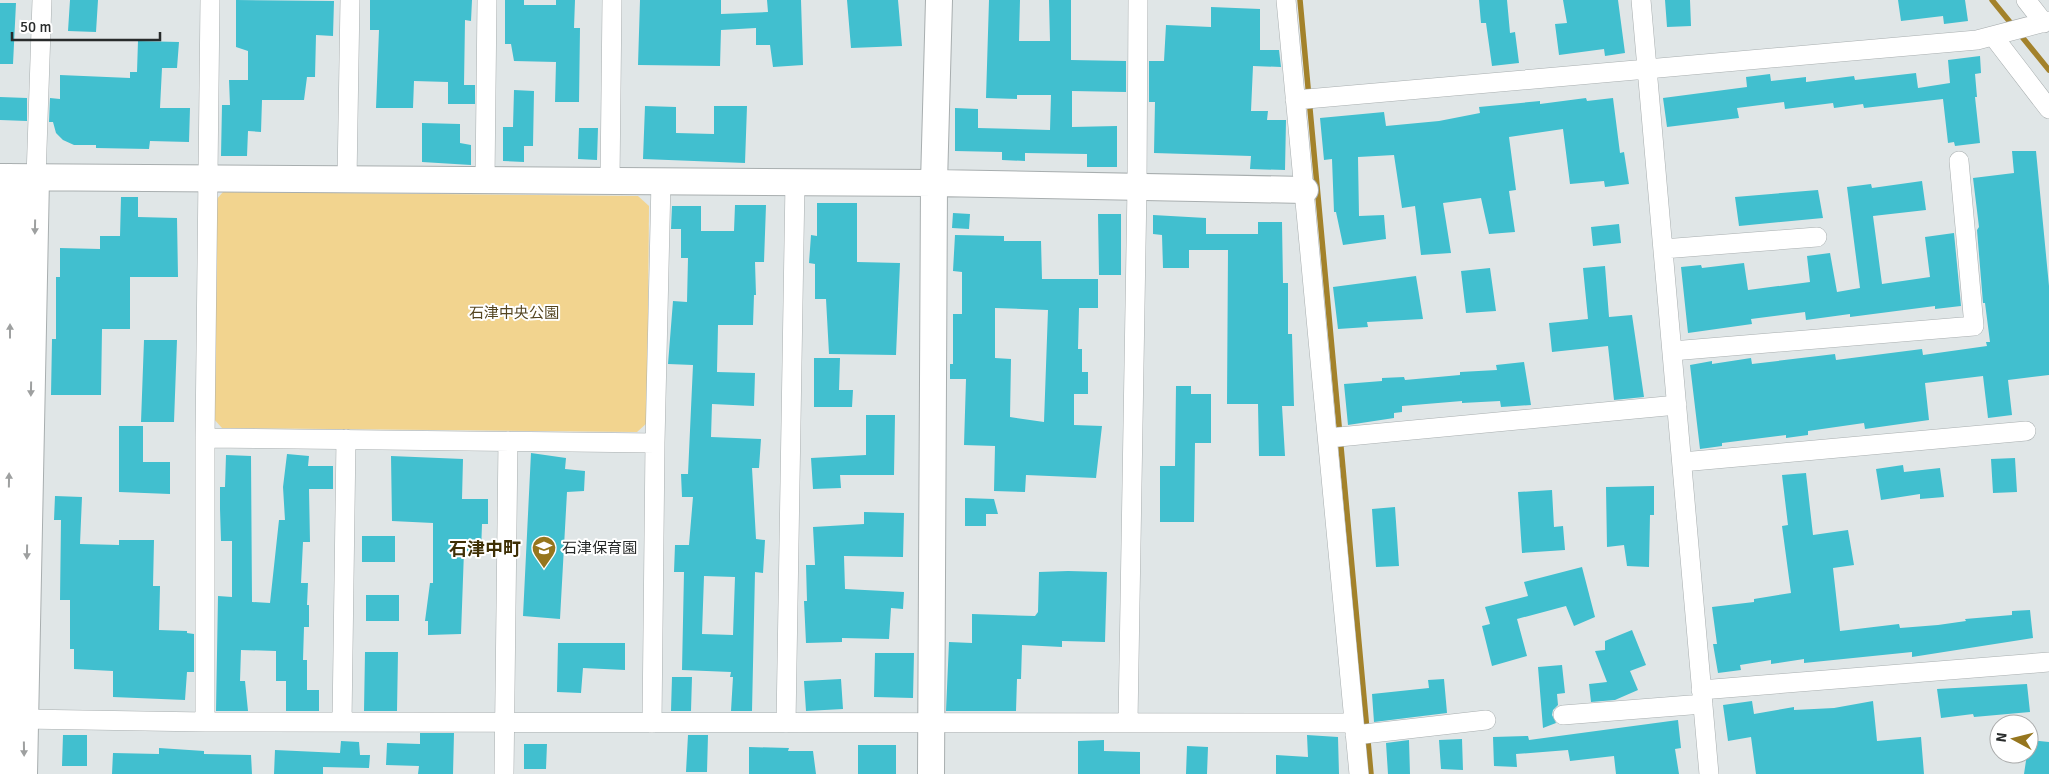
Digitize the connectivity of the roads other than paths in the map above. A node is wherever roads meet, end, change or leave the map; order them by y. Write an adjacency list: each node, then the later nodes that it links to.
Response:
1 (42, 0): 18 (street)
2 (210, 0): 19 (street)
3 (350, 0): 20 (street)
4 (487, 0): 21 (street)
5 (612, 0): 22 (street)
6 (938, 0): 25 (street)
7 (1138, 0): 26 (street)
8 (1286, 0): 14 (street)
9 (1641, 0): 13 (street)
10 (2026, 0): 11 (street)
11 (2046, 22): 12 (street)
12 (1993, 36): 13 (street); 15 (street)
13 (1648, 68): 14 (street); 29 (street)
14 (1295, 100): 27 (street)
15 (2049, 109)
16 (1959, 161): 30 (street)
17 (5, 177): 18 (street); 32 (street, one-way to 17)
18 (36, 178): 19 (street); 32 (street, one-way to 32)
19 (208, 179): 20 (street); 34 (street)
20 (347, 180): 21 (street)
21 (485, 180): 22 (street)
22 (610, 181): 23 (street)
23 (661, 181): 24 (street); 38 (street)
24 (795, 182): 25 (street); 50 (street)
25 (934, 183): 26 (street); 51 (street)
26 (1137, 187): 27 (street); 48 (street)
27 (1305, 190): 35 (street)
28 (1817, 237): 29 (street)
29 (1663, 249): 30 (street)
30 (1672, 352): 31 (street)
31 (1677, 406): 35 (street); 39 (street)
32 (14, 414): 43 (street, one-way to 43); 53 (street, one-way to 32)
33 (2026, 432): 39 (street)
34 (205, 438): 36 (street); 45 (street)
35 (1328, 438): 52 (street)
36 (346, 439): 37 (street); 46 (street)
37 (508, 441): 38 (street); 47 (street)
38 (655, 443): 49 (street)
39 (1682, 462): 41 (street)
40 (2049, 662): 41 (street)
41 (1702, 697): 42 (street); 58 (street)
42 (1563, 715)
43 (23, 719): 45 (street); 54 (street, one-way to 54)
44 (1486, 720): 52 (street)
45 (205, 722): 46 (street)
46 (342, 722): 47 (street)
47 (504, 722): 49 (street); 55 (street)
48 (1128, 722): 51 (street); 52 (street)
49 (652, 723): 50 (street)
50 (786, 723): 51 (street)
51 (930, 723): 56 (street)
52 (1354, 729): 57 (street)
53 (3, 774)
54 (24, 774)
55 (504, 774)
56 (932, 774)
57 (1359, 774)
58 (1709, 774)

